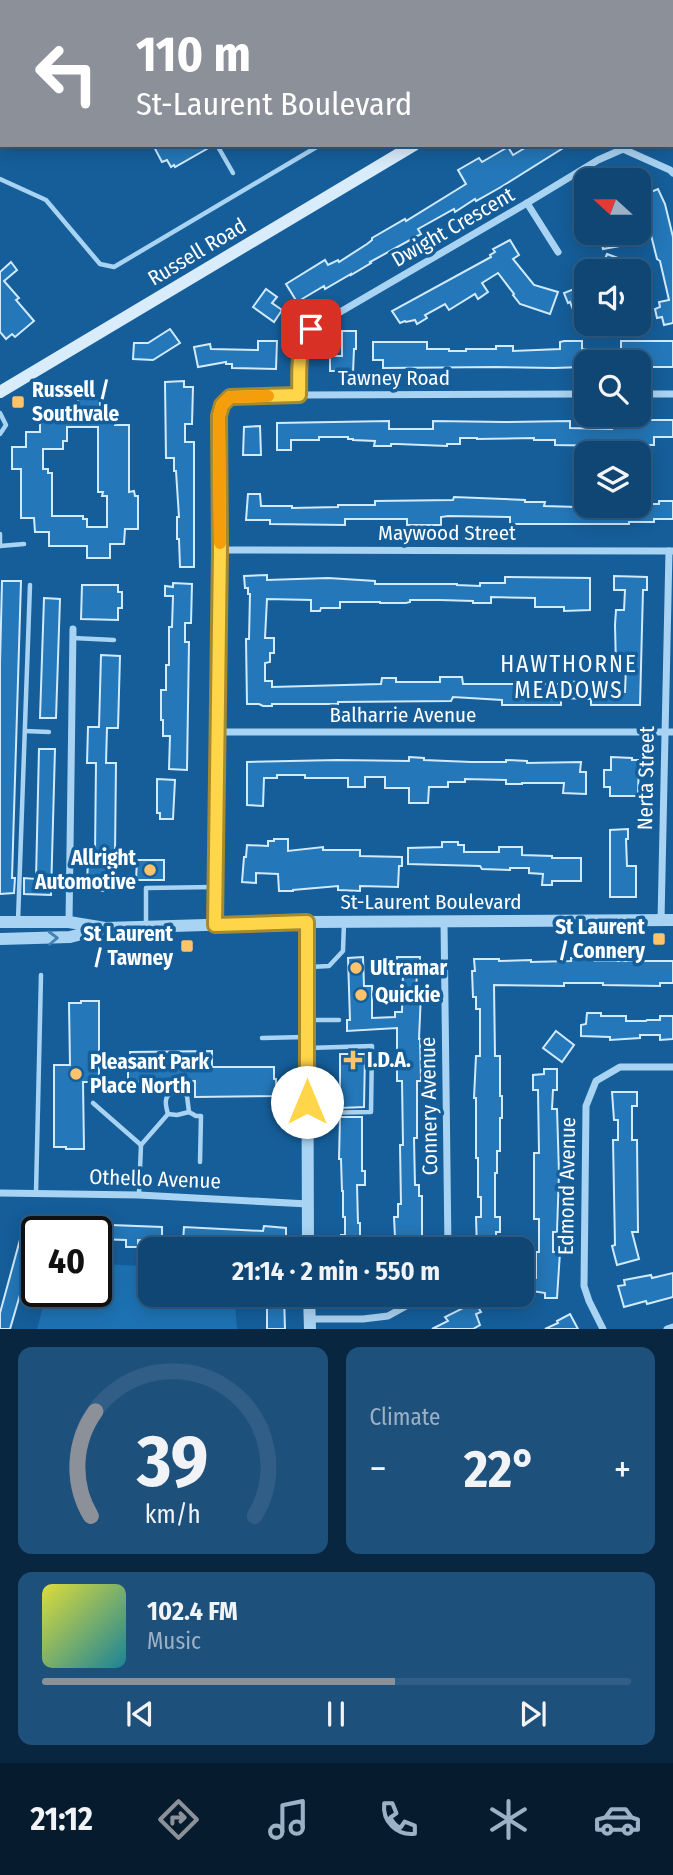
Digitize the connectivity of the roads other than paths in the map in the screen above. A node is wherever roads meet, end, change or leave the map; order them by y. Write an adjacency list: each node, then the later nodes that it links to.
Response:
1 (218, 147): 4 (lane)
2 (317, 147): 6 (lane)
3 (411, 147): 9 (main road, Russell Road)
4 (233, 173)
5 (673, 173): 7 (street, Dwight Crescent)
6 (0, 179)
7 (527, 203): 8 (street); 13 (street, Dwight Crescent)
8 (558, 252)
9 (0, 392)
10 (574, 394): 13 (street, Tawney Road)
11 (651, 394): 12 (street)
12 (673, 394)
13 (299, 395): 19 (street, Tawney Road)
14 (0, 414): 15 (lane)
15 (0, 434)
16 (0, 534): 18 (lane)
17 (24, 544): 18 (lane)
18 (0, 546)
19 (220, 550): 20 (street, Maywood Street); 27 (street, Tawney Road)
20 (671, 551): 28 (street, Nerta Street)
21 (30, 585): 25 (lane)
22 (73, 629): 23 (street)
23 (73, 638): 24 (lane); 34 (street)
24 (114, 640)
25 (24, 731): 26 (lane); 33 (lane)
26 (49, 732)
27 (217, 732): 28 (street, Balharrie Avenue); 29 (street, Tawney Road)
28 (669, 732): 31 (street, Nerta Street)
29 (216, 887): 37 (street, Tawney Road); 38 (lane)
30 (444, 920): 31 (street, St-Laurent Boulevard); 36 (street, St-Laurent Boulevard); 59 (street, Connery Avenue)
31 (667, 920)
32 (0, 922): 33 (street, St-Laurent Boulevard)
33 (18, 922): 34 (street, St-Laurent Boulevard)
34 (69, 922): 39 (street, St-Laurent Boulevard)
35 (307, 922): 36 (street, St-Laurent Boulevard); 37 (street, St-Laurent Boulevard); 41 (street)
36 (344, 922): 41 (lane)
37 (215, 925): 38 (street, St-Laurent Boulevard)
38 (146, 927): 39 (street, St-Laurent Boulevard)
39 (105, 928): 40 (street, St-Laurent Boulevard, one-way to 39)
40 (0, 939)
41 (307, 967): 43 (street)
42 (41, 975): 54 (lane)
43 (307, 1020): 44 (lane); 46 (street)
44 (339, 1020)
45 (262, 1038): 46 (lane)
46 (307, 1042): 51 (street); 51 (lane)
47 (673, 1067): 63 (street, Edmond Avenue)
48 (93, 1103): 52 (lane)
49 (189, 1112): 50 (lane); 50 (lane); 53 (lane)
50 (168, 1114): 52 (lane)
51 (307, 1114): 57 (street)
52 (141, 1145): 56 (lane)
53 (200, 1162)
54 (36, 1193): 55 (street, Othello Avenue); 56 (street, Othello Avenue)
55 (1, 1195)
56 (139, 1195): 57 (street, Othello Avenue)
57 (308, 1204): 58 (street)
58 (308, 1237)
59 (447, 1237)
60 (404, 1307): 61 (street)
61 (309, 1324)
62 (673, 1326): 64 (street)
63 (603, 1329)
64 (667, 1329)

